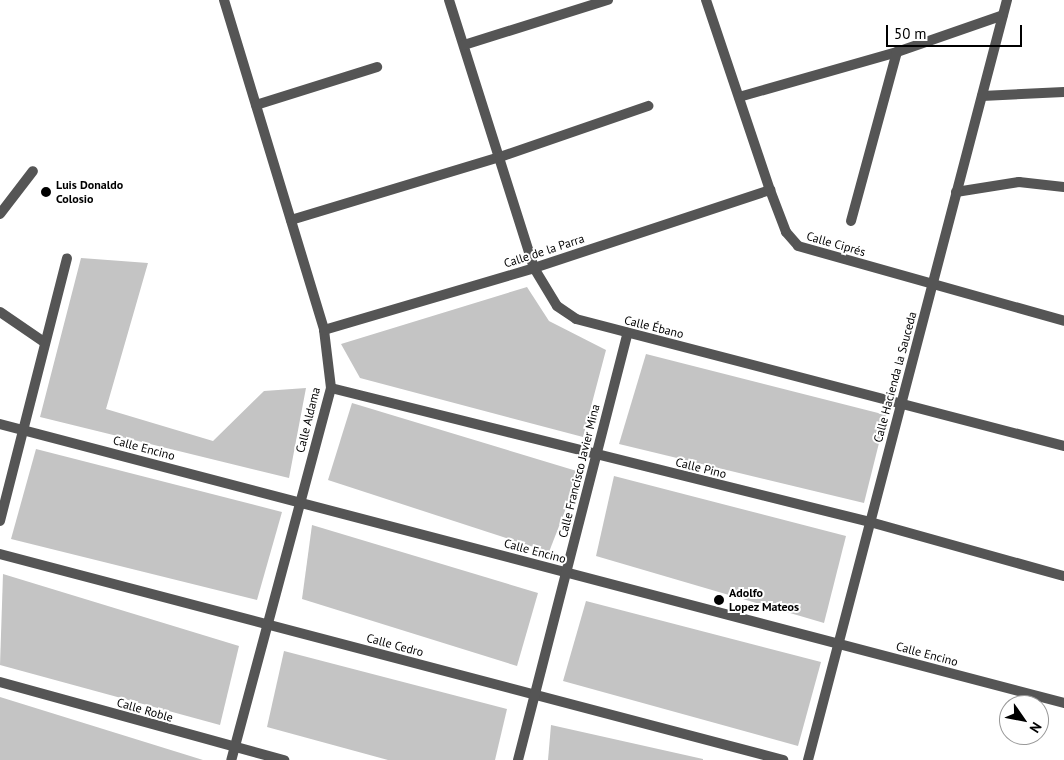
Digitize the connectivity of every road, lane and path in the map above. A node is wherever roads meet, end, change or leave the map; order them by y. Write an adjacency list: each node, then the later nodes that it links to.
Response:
1 (224, 0): 13 (street, Calle Aldama)
2 (450, 0): 7 (street, Calle Ébano)
3 (608, 0): 7 (street)
4 (706, 0): 12 (street, Calle Ciprés)
5 (1007, 0): 6 (street, Calle Hacienda la Sauceda)
6 (1003, 15): 8 (street); 11 (street, Calle Hacienda la Sauceda)
7 (464, 45): 15 (street, Calle Ébano)
8 (897, 52): 12 (street); 22 (street)
9 (377, 67): 13 (street)
10 (1064, 92): 11 (street)
11 (982, 96): 19 (street, Calle Hacienda la Sauceda)
12 (739, 97): 18 (street, Calle Ciprés)
13 (256, 105): 21 (street, Calle Aldama)
14 (648, 106): 15 (street)
15 (500, 157): 21 (street); 24 (street, Calle Ébano)
16 (33, 171): 20 (street)
17 (1064, 187): 19 (street)
18 (770, 190): 24 (street, Calle de la Parra); 25 (street, Calle Ciprés)
19 (956, 192): 25 (street, Calle Hacienda la Sauceda)
20 (0, 214)
21 (291, 220): 28 (street, Calle Aldama)
22 (851, 221)
23 (67, 258): 30 (street)
24 (534, 268): 28 (street, Calle de la Parra); 29 (street, Calle Ébano)
25 (932, 284): 27 (street, Calle Ciprés); 32 (street, Calle Hacienda la Sauceda)
26 (0, 312): 30 (street)
27 (1064, 321)
28 (324, 330): 31 (street, Calle Aldama)
29 (628, 333): 32 (street, Calle Ébano); 36 (street, Calle Francisco Javier Mina)
30 (44, 342): 34 (street)
31 (331, 388): 36 (street, Calle Pino); 37 (street, Calle Aldama)
32 (902, 402): 35 (street, Calle Ébano); 39 (street, Calle Hacienda la Sauceda)
33 (0, 424): 34 (street, Calle Encino)
34 (24, 429): 37 (street, Calle Encino); 38 (street)
35 (1064, 446)
36 (597, 455): 39 (street, Calle Pino); 41 (street, Calle Francisco Javier Mina)
37 (300, 502): 41 (street, Calle Encino); 43 (street, Calle Aldama)
38 (0, 521)
39 (870, 522): 42 (street, Calle Pino); 44 (street, Calle Hacienda la Sauceda)
40 (0, 554): 43 (street, Calle Cedro)
41 (566, 572): 44 (street, Calle Encino); 46 (street, Calle Francisco Javier Mina)
42 (1064, 576)
43 (267, 624): 46 (street, Calle Cedro); 48 (street, Calle Aldama)
44 (838, 644): 47 (street, Calle Encino); 53 (street, Calle Hacienda la Sauceda)
45 (0, 682): 48 (street, Calle Roble)
46 (535, 694): 51 (street, Calle Francisco Javier Mina); 52 (street, Calle Cedro)
47 (1064, 703)
48 (234, 747): 49 (street, Calle Aldama); 50 (street, Calle Roble)
49 (231, 760)
50 (284, 760)
51 (518, 760)
52 (784, 760)
53 (808, 760)

